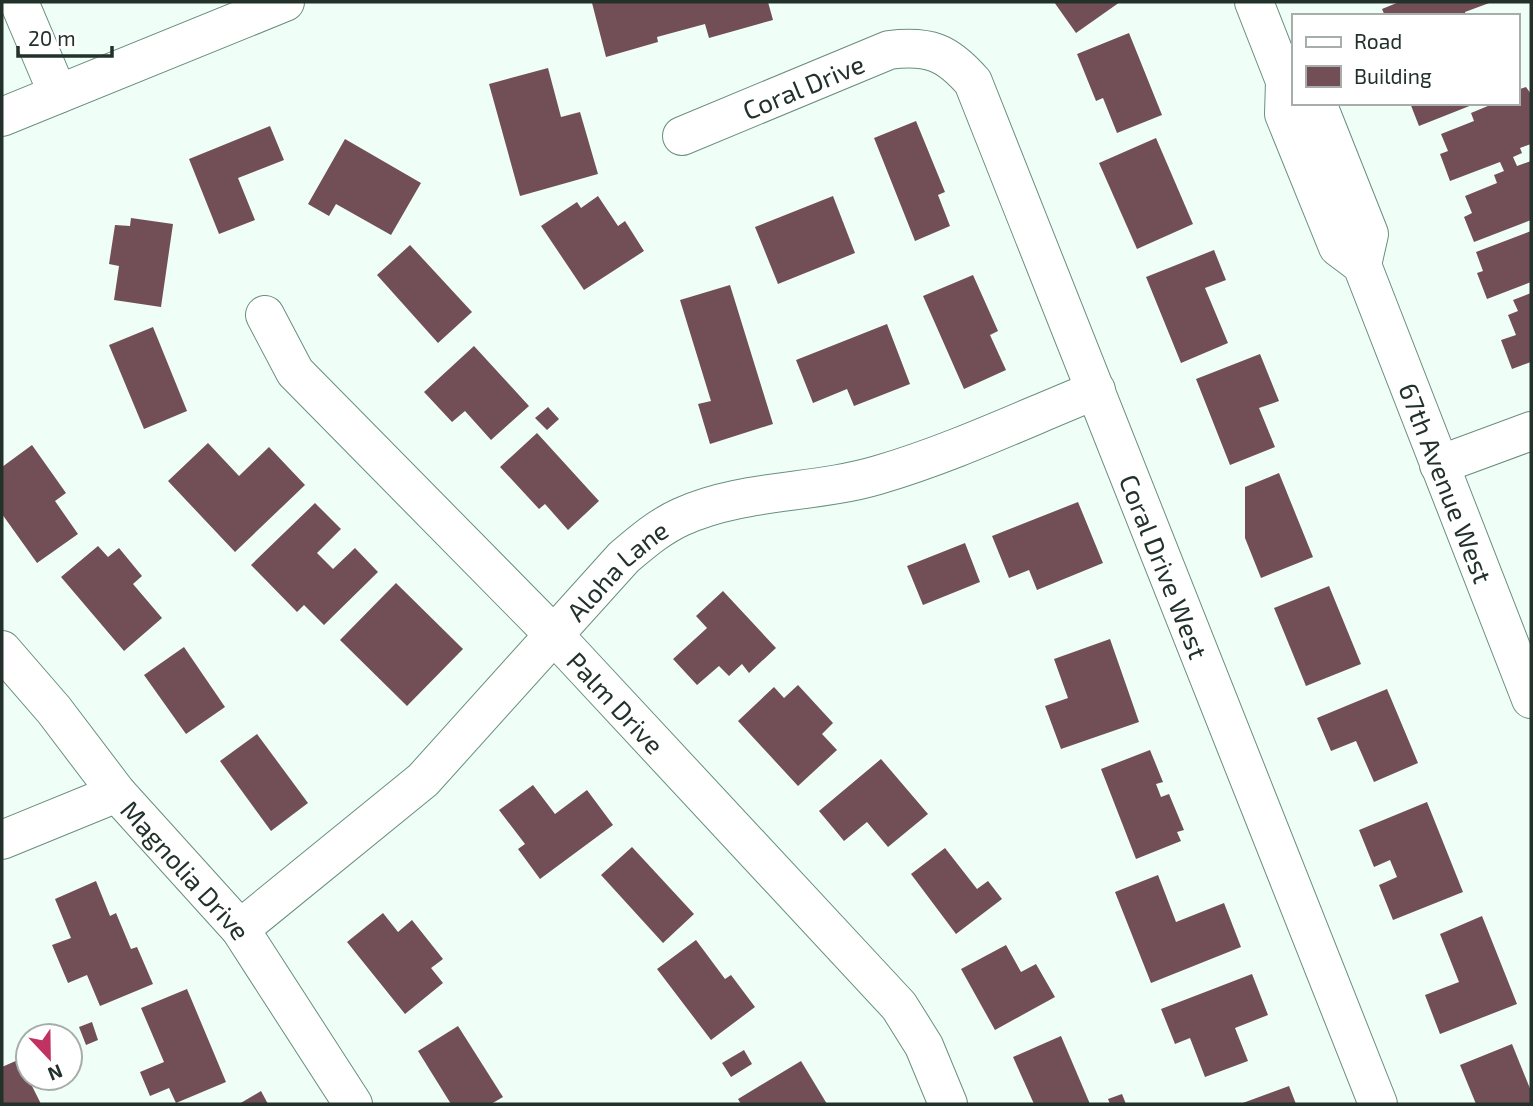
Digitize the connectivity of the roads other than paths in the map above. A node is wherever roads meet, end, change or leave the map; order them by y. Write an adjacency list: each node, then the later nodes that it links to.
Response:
1 (19, 2): 6 (street)
2 (285, 2): 6 (street)
3 (1254, 2): 5 (street, 67th Avenue West)
4 (928, 50): 9 (street, Coral Drive); 12 (street, Coral Drive West)
5 (1289, 83): 10 (street, 67th Avenue West)
6 (58, 94): 8 (street)
7 (1318, 105): 10 (street)
8 (2, 117)
9 (682, 136)
10 (1362, 265): 14 (street, 67th Avenue West)
11 (265, 314): 15 (street, Palm Drive)
12 (1096, 390): 15 (street, Aloha Lane); 23 (street, Coral Drive West)
13 (1531, 431): 14 (street)
14 (1439, 465): 17 (street, 67th Avenue West)
15 (553, 634): 20 (street, Aloha Lane); 22 (street, Palm Drive)
16 (2, 650): 18 (street, Magnolia Drive)
17 (1531, 699)
18 (117, 793): 19 (street); 20 (street, Magnolia Drive)
19 (2, 840)
20 (240, 929): 21 (street, Magnolia Drive)
21 (353, 1104)
22 (948, 1104)
23 (1378, 1104)

